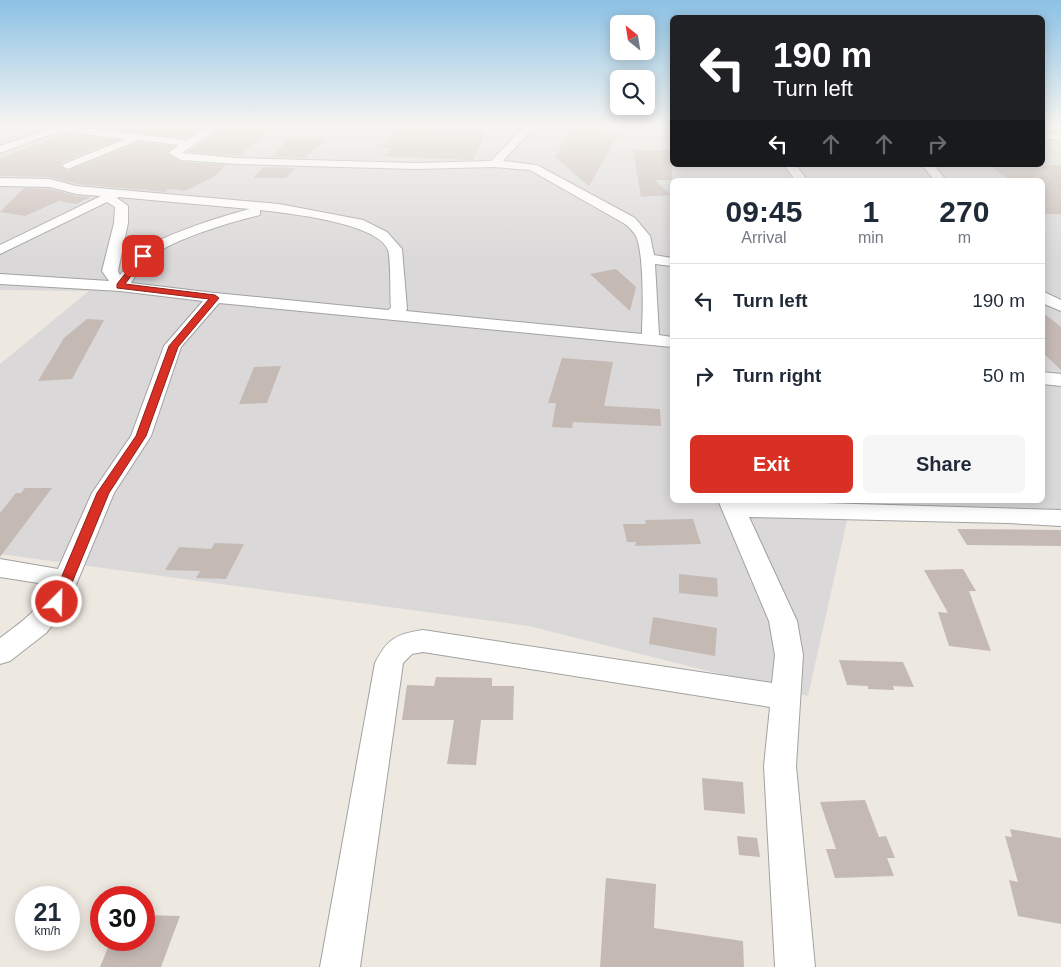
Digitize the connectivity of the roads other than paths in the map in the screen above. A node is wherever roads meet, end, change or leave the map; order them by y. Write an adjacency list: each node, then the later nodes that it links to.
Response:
1 (540, 172): 6 (street)
2 (0, 182): 3 (street)
3 (113, 195): 4 (street); 5 (street); 9 (street)
4 (267, 207): 9 (street); 13 (street)
5 (0, 250)
6 (647, 259): 7 (street); 14 (street)
7 (670, 262)
8 (0, 279): 9 (street)
9 (120, 286): 10 (street)
10 (215, 298): 13 (street); 21 (street)
11 (1045, 298): 12 (street)
12 (1061, 306)
13 (392, 315): 14 (street)
14 (650, 339): 15 (street)
15 (670, 342)
16 (1045, 378): 17 (street)
17 (1061, 380)
18 (731, 505): 19 (street); 23 (street)
19 (1061, 518)
20 (0, 568): 21 (street)
21 (67, 579): 22 (street)
22 (0, 653)
23 (786, 697): 24 (street); 25 (street)
24 (340, 967)
25 (795, 967)

